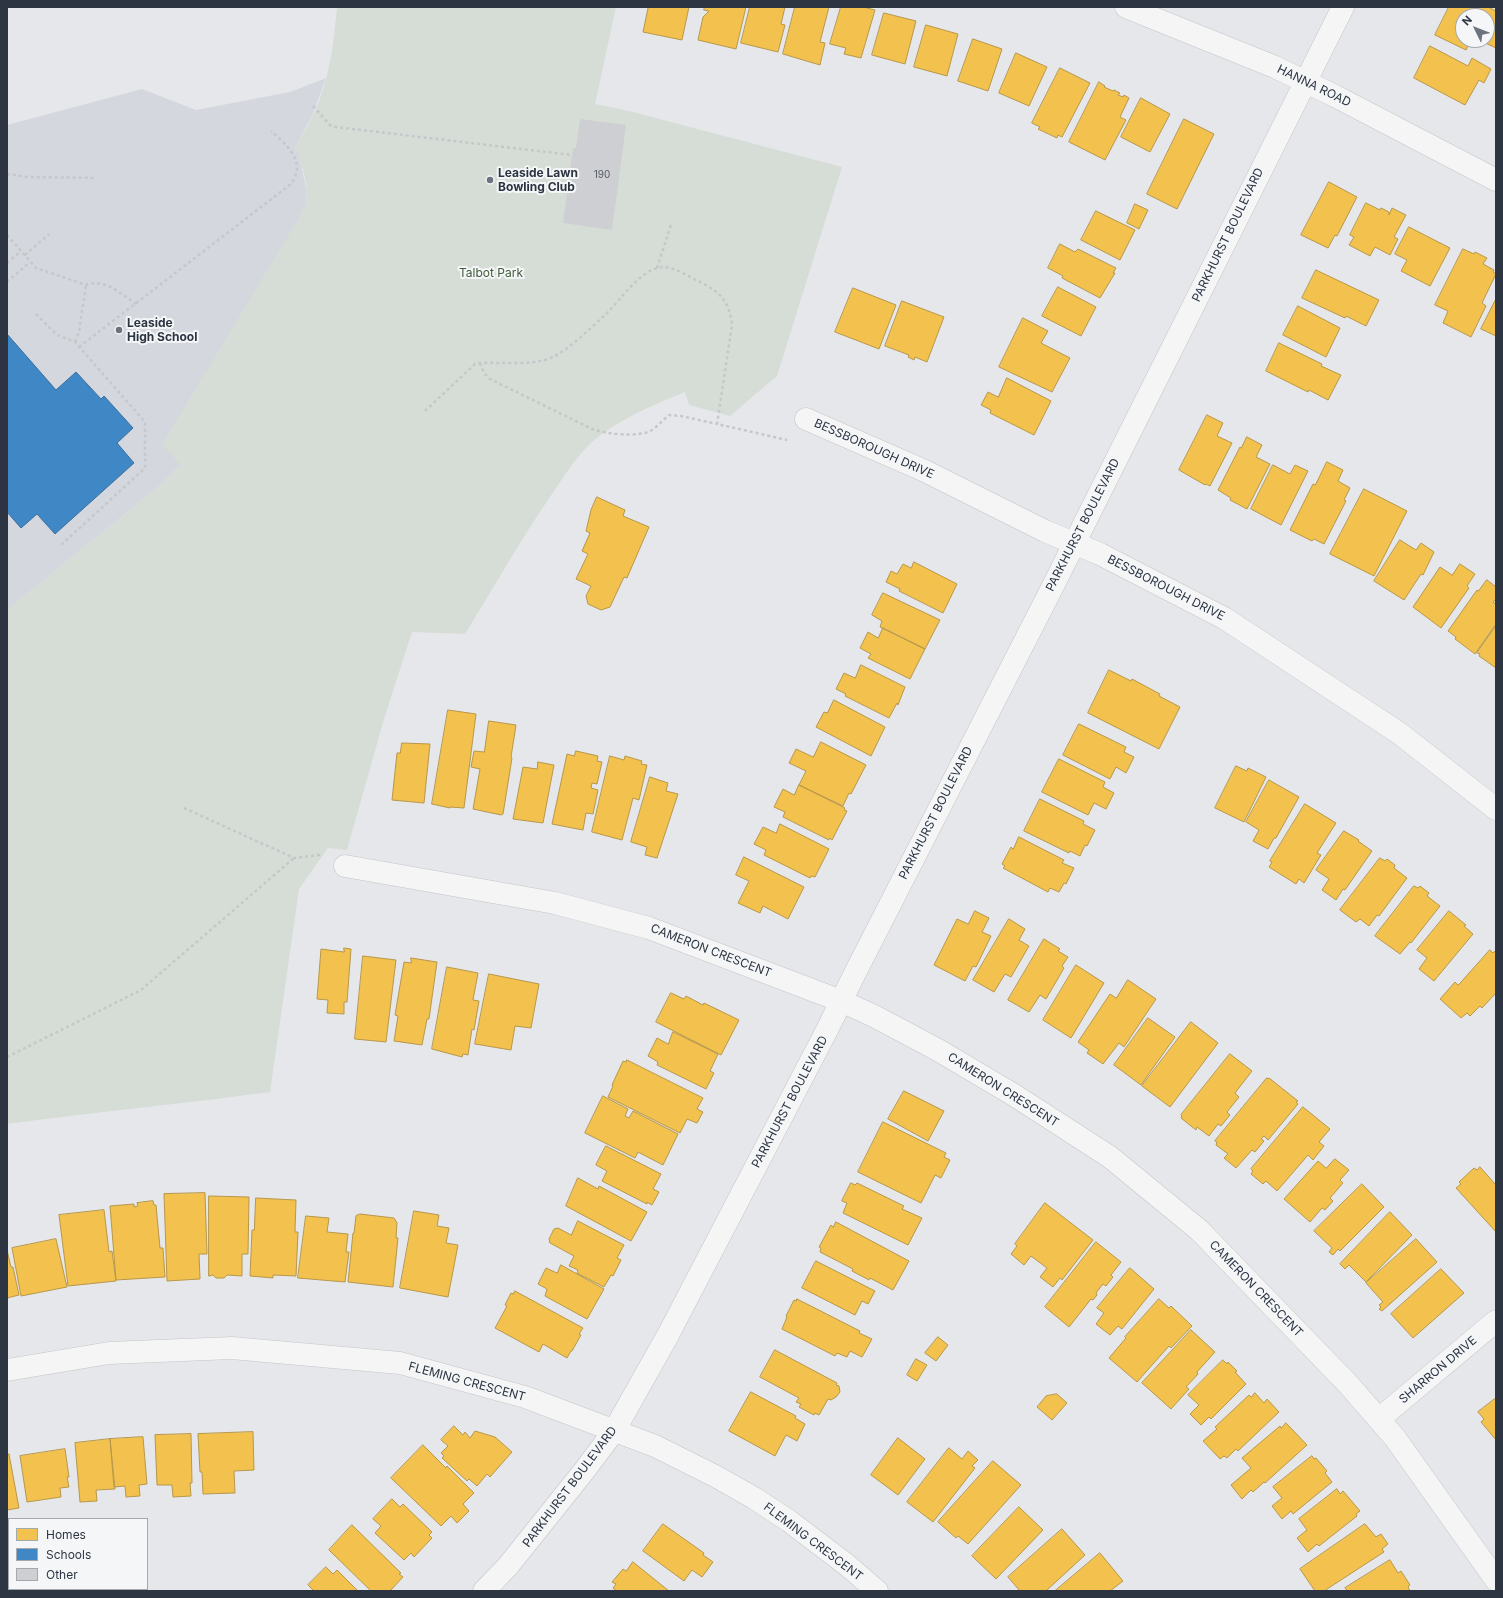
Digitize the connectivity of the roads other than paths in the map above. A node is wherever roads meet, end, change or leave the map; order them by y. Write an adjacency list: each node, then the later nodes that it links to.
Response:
1 (1126, 7): 3 (street, HANNA ROAD)
2 (1343, 7): 3 (street, PARKHURST BOULEVARD)
3 (1305, 81): 4 (street, HANNA ROAD); 6 (street, PARKHURST BOULEVARD)
4 (1496, 180)
5 (806, 419): 6 (street, BESSBOROUGH DRIVE)
6 (1073, 543): 7 (street, BESSBOROUGH DRIVE); 9 (street, PARKHURST BOULEVARD)
7 (1496, 809)
8 (345, 866): 9 (street, CAMERON CRESCENT)
9 (841, 1001): 12 (street, CAMERON CRESCENT); 13 (street, PARKHURST BOULEVARD)
10 (1496, 1321): 12 (street, SHARRON DRIVE)
11 (7, 1370): 13 (street, FLEMING CRESCENT)
12 (1379, 1420): 14 (street, CAMERON CRESCENT)
13 (614, 1431): 15 (street, PARKHURST BOULEVARD); 16 (street, FLEMING CRESCENT)
14 (1496, 1580)
15 (484, 1591)
16 (877, 1591)

